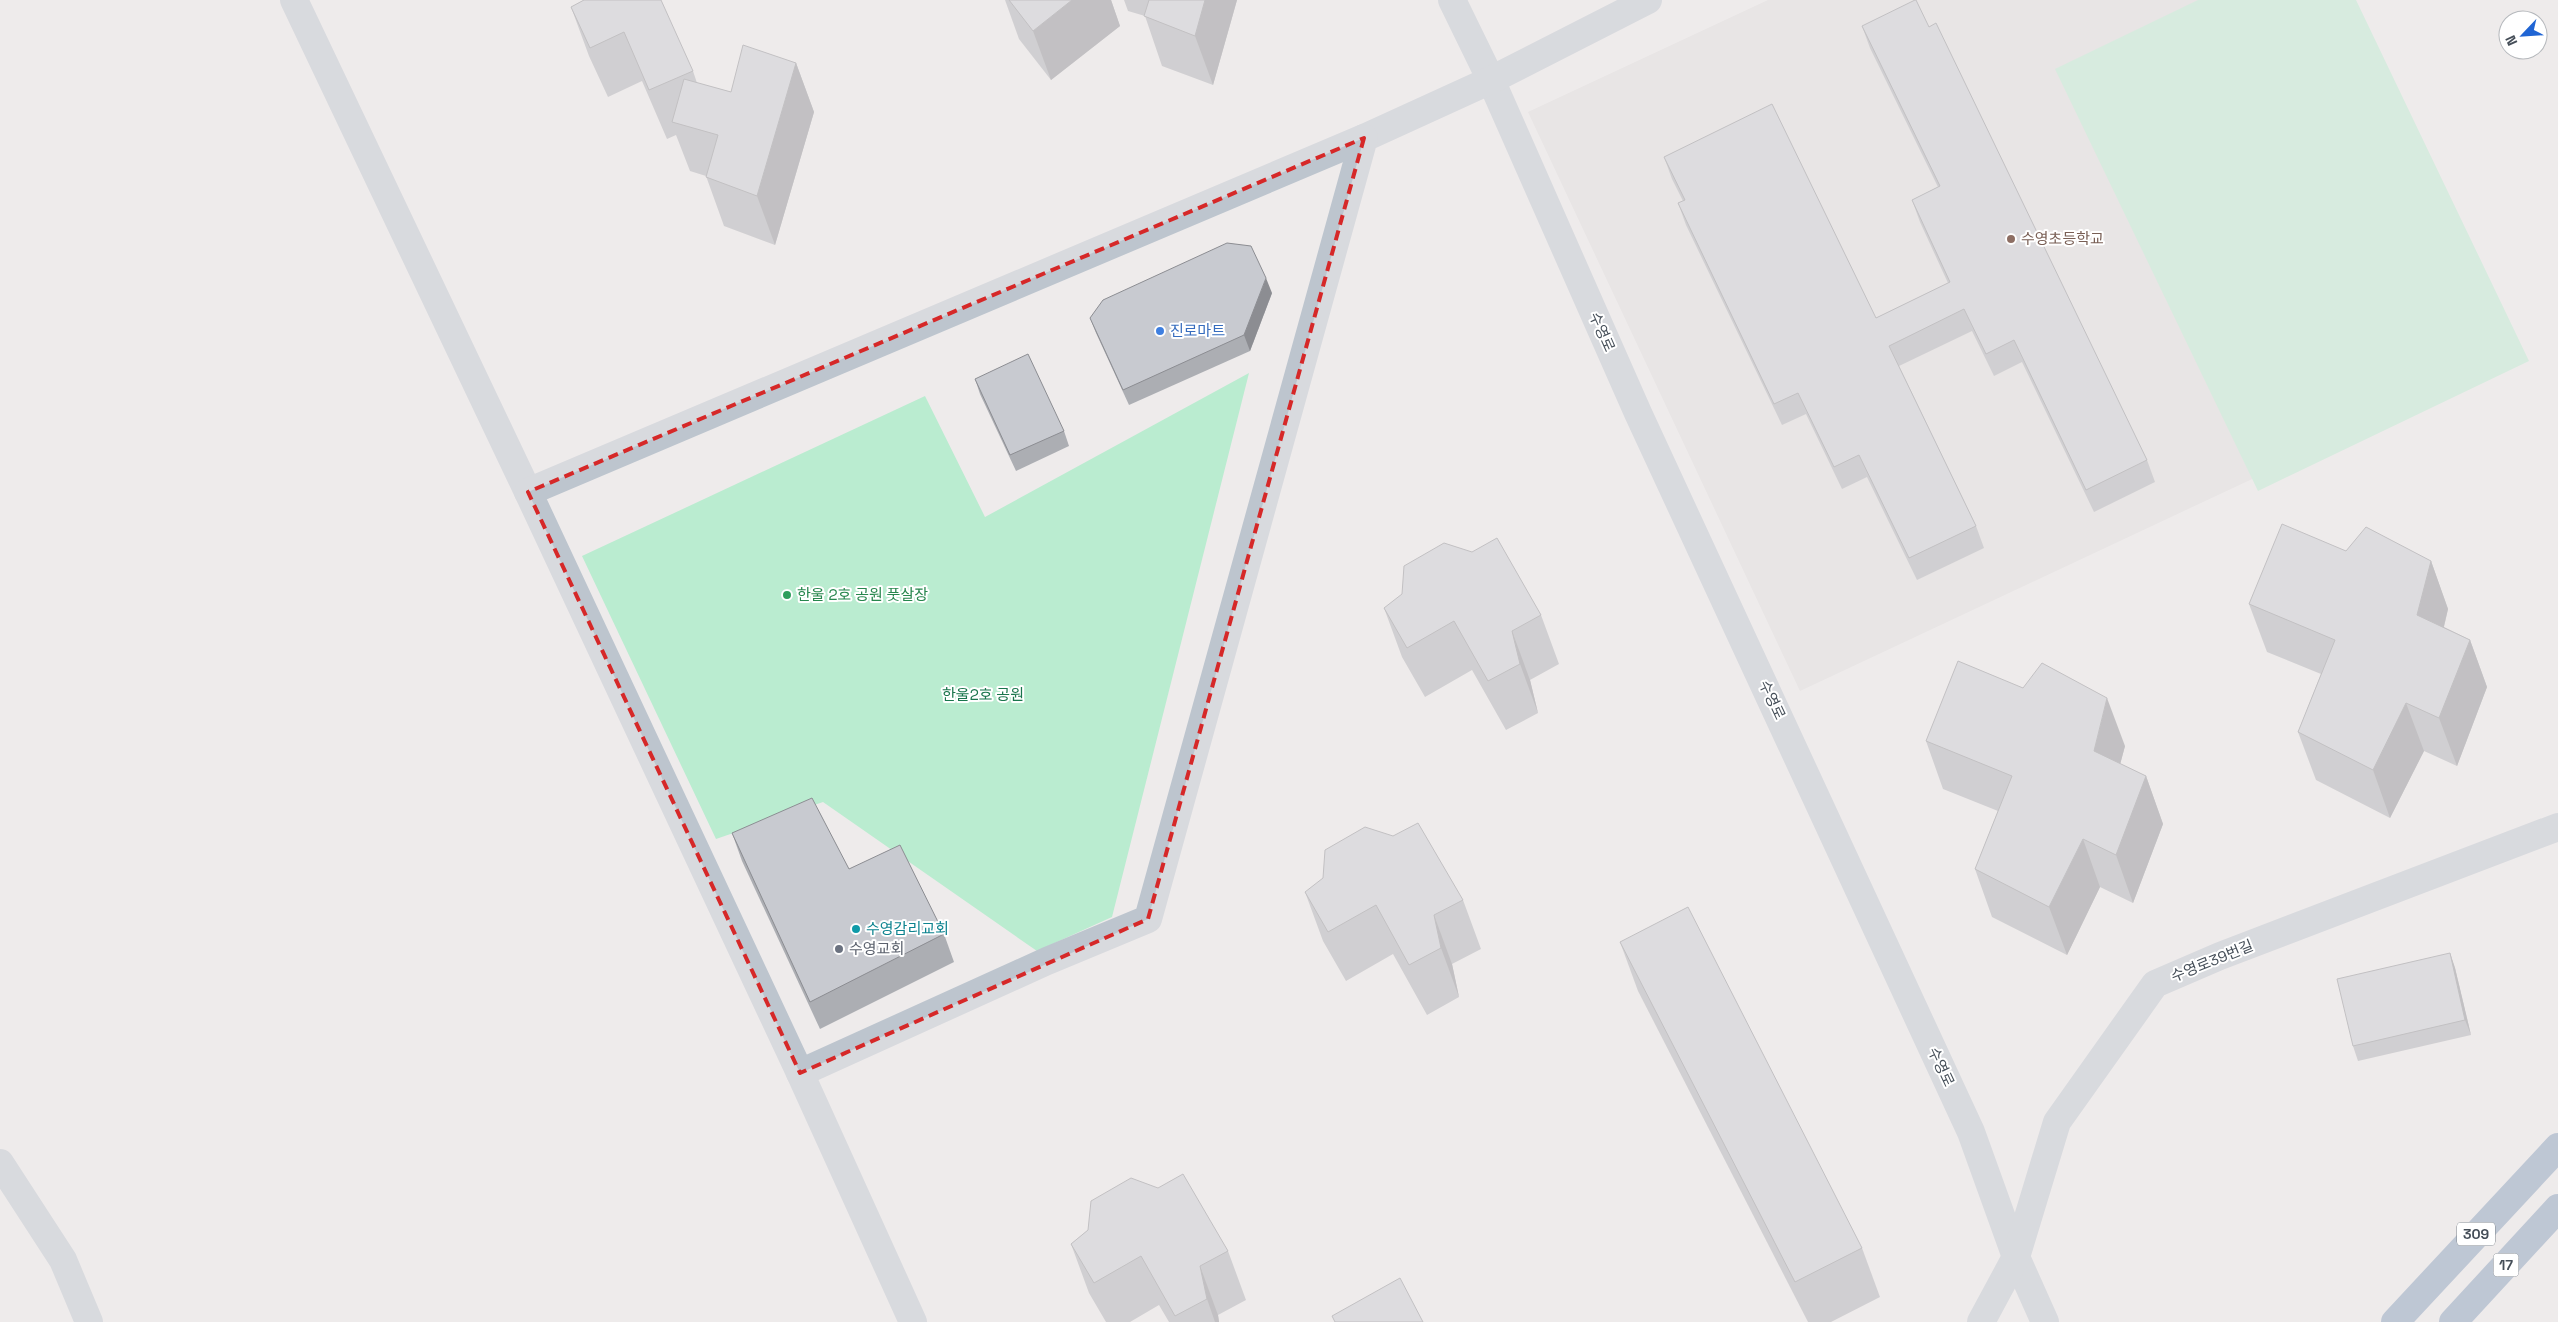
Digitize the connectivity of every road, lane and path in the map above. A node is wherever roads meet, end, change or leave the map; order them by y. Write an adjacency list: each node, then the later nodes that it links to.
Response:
1 (294, 0): 6 (street)
2 (1452, 0): 4 (street, 수영로)
3 (1648, 0): 4 (street)
4 (1492, 80): 5 (street); 12 (street, 수영로)
5 (1364, 138): 6 (street); 8 (street)
6 (528, 492): 8 (street)
7 (2558, 827): 12 (street, 수영로39번길)
8 (800, 1073): 14 (street)
9 (2558, 1147): 17 (highway, 309)
10 (0, 1163): 13 (street)
11 (2558, 1208): 18 (highway, 17)
12 (2016, 1257): 15 (street, 수영로39번길); 16 (street, 수영로)
13 (89, 1322)
14 (913, 1322)
15 (1981, 1322)
16 (2045, 1322)
17 (2395, 1322)
18 (2453, 1322)

